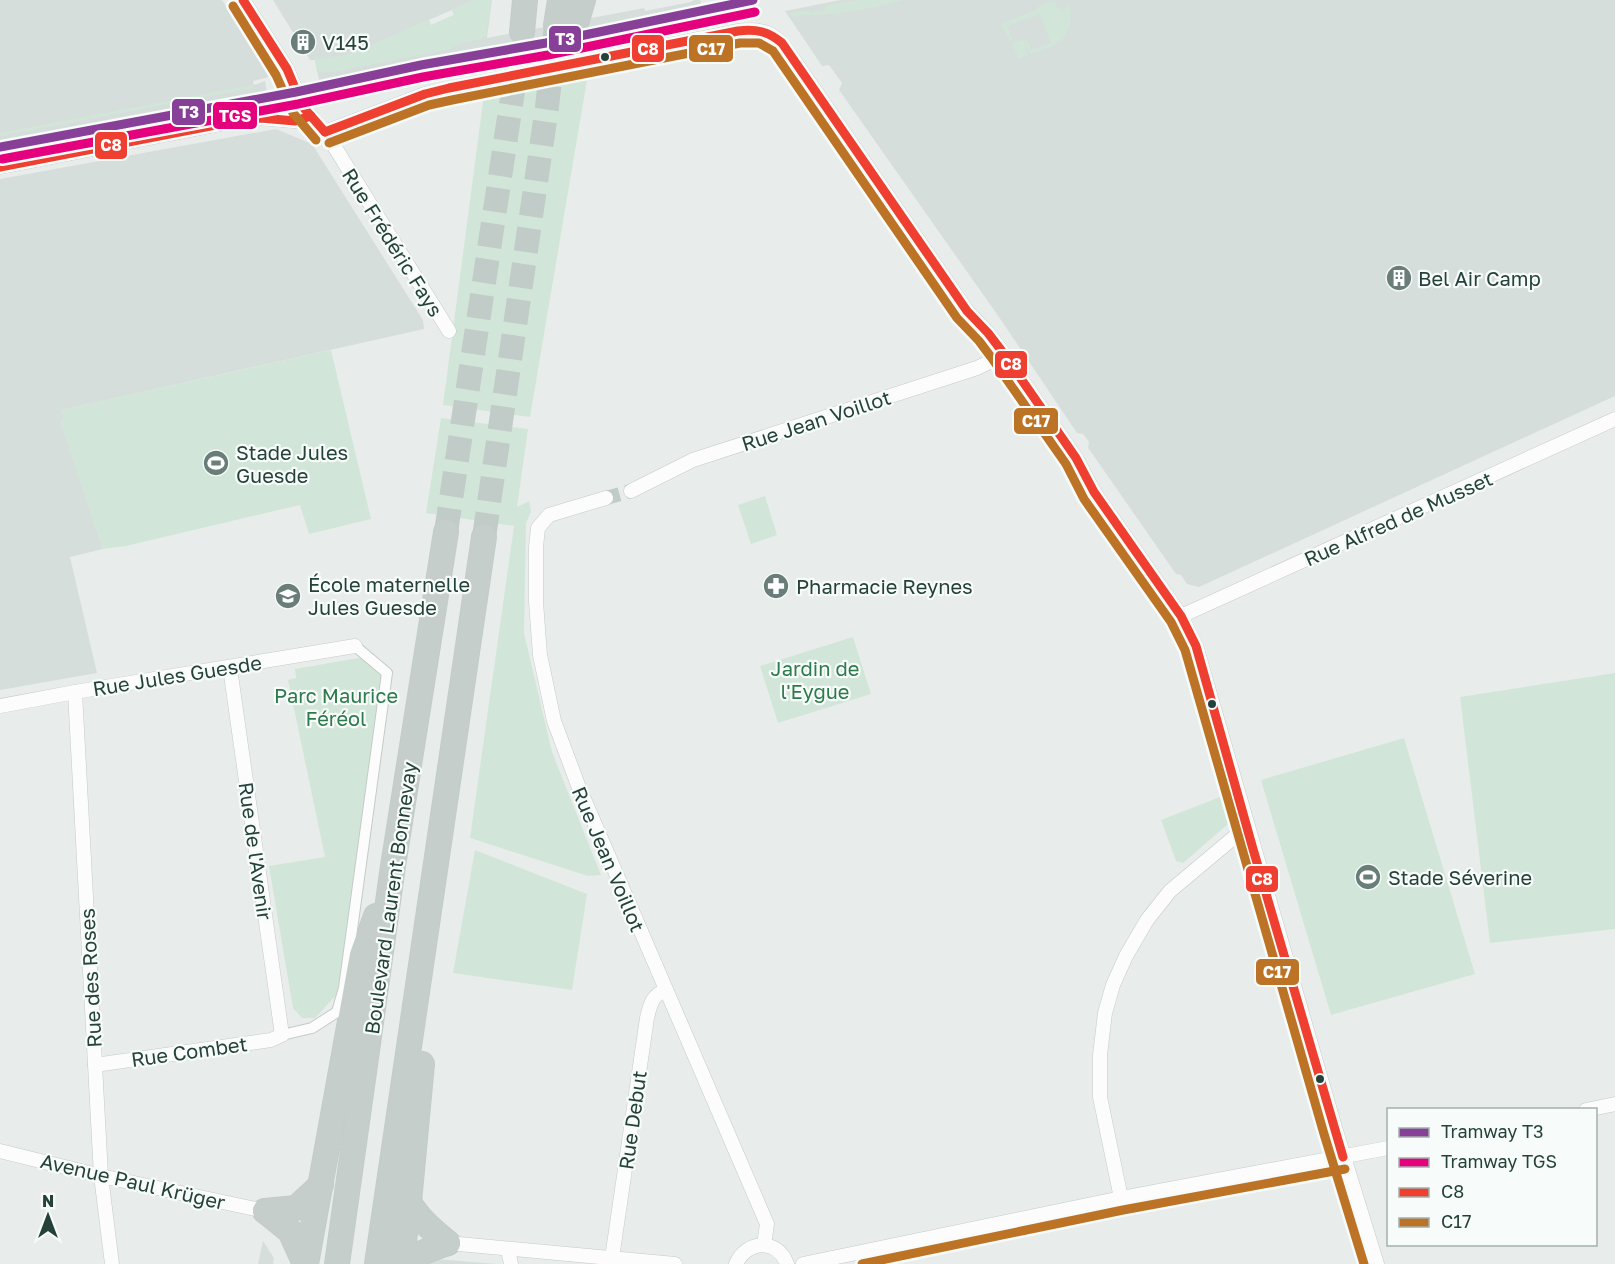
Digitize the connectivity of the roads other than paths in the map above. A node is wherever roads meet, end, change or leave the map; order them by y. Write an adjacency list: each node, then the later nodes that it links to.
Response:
1 (243, 0): 6 (street, Rue Frédéric Fays)
2 (525, 0): 5 (highway)
3 (560, 0): 4 (highway)
4 (572, 15)
5 (522, 32)
6 (311, 116): 7 (street, Rue Frédéric Fays); 8 (street)
7 (326, 132): 9 (street, Rue Frédéric Fays); 10 (street, bridge)
8 (0, 167)
9 (449, 332)
10 (1004, 355): 12 (street, Rue Jean Voillot); 16 (street)
11 (1615, 419): 16 (street, Rue Alfred de Musset)
12 (631, 491)
13 (606, 498): 24 (street, Rue Jean Voillot)
14 (446, 532): 22 (highway, Boulevard Laurent Bonnevay)
15 (484, 537): 23 (highway, Boulevard Laurent Bonnevay)
16 (1181, 616): 21 (street)
17 (355, 646): 18 (street, Rue Jules Guesde); 25 (street)
18 (230, 668): 19 (street, Rue Jules Guesde); 25 (street, Rue de l'Avenir)
19 (75, 692): 20 (street, Rue Jules Guesde); 26 (street, Rue des Roses)
20 (0, 706)
21 (1247, 829): 31 (street); 34 (street)
22 (393, 866): 33 (highway); 43 (highway, Boulevard Laurent Bonnevay)
23 (423, 945): 35 (highway); 44 (highway, Boulevard Laurent Bonnevay)
24 (666, 990): 38 (street, Rue Jean Voillot); 40 (street, Rue Debut)
25 (282, 1035): 26 (street, Rue Combet)
26 (95, 1065): 32 (street, Rue des Roses)
27 (1615, 1104): 28 (street)
28 (1596, 1108)
29 (1387, 1148): 31 (street)
30 (0, 1151): 32 (street, Avenue Paul Krüger)
31 (1344, 1157): 34 (street); 51 (street)
32 (101, 1176): 36 (street, Avenue Paul Krüger); 41 (street, Rue des Roses)
33 (321, 1185): 36 (highway); 42 (highway)
34 (1121, 1198): 50 (street)
35 (409, 1202): 37 (highway); 45 (highway)
36 (265, 1211): 42 (highway)
37 (448, 1243): 39 (street); 45 (highway)
38 (764, 1245): 48 (street); 49 (street)
39 (508, 1249): 40 (street); 46 (street)
40 (612, 1258): 47 (street)
41 (112, 1264)
42 (305, 1264)
43 (337, 1264)
44 (377, 1264)
45 (402, 1264)
46 (511, 1264)
47 (675, 1264)
48 (736, 1264)
49 (787, 1264)
50 (803, 1264)
51 (1377, 1264)

